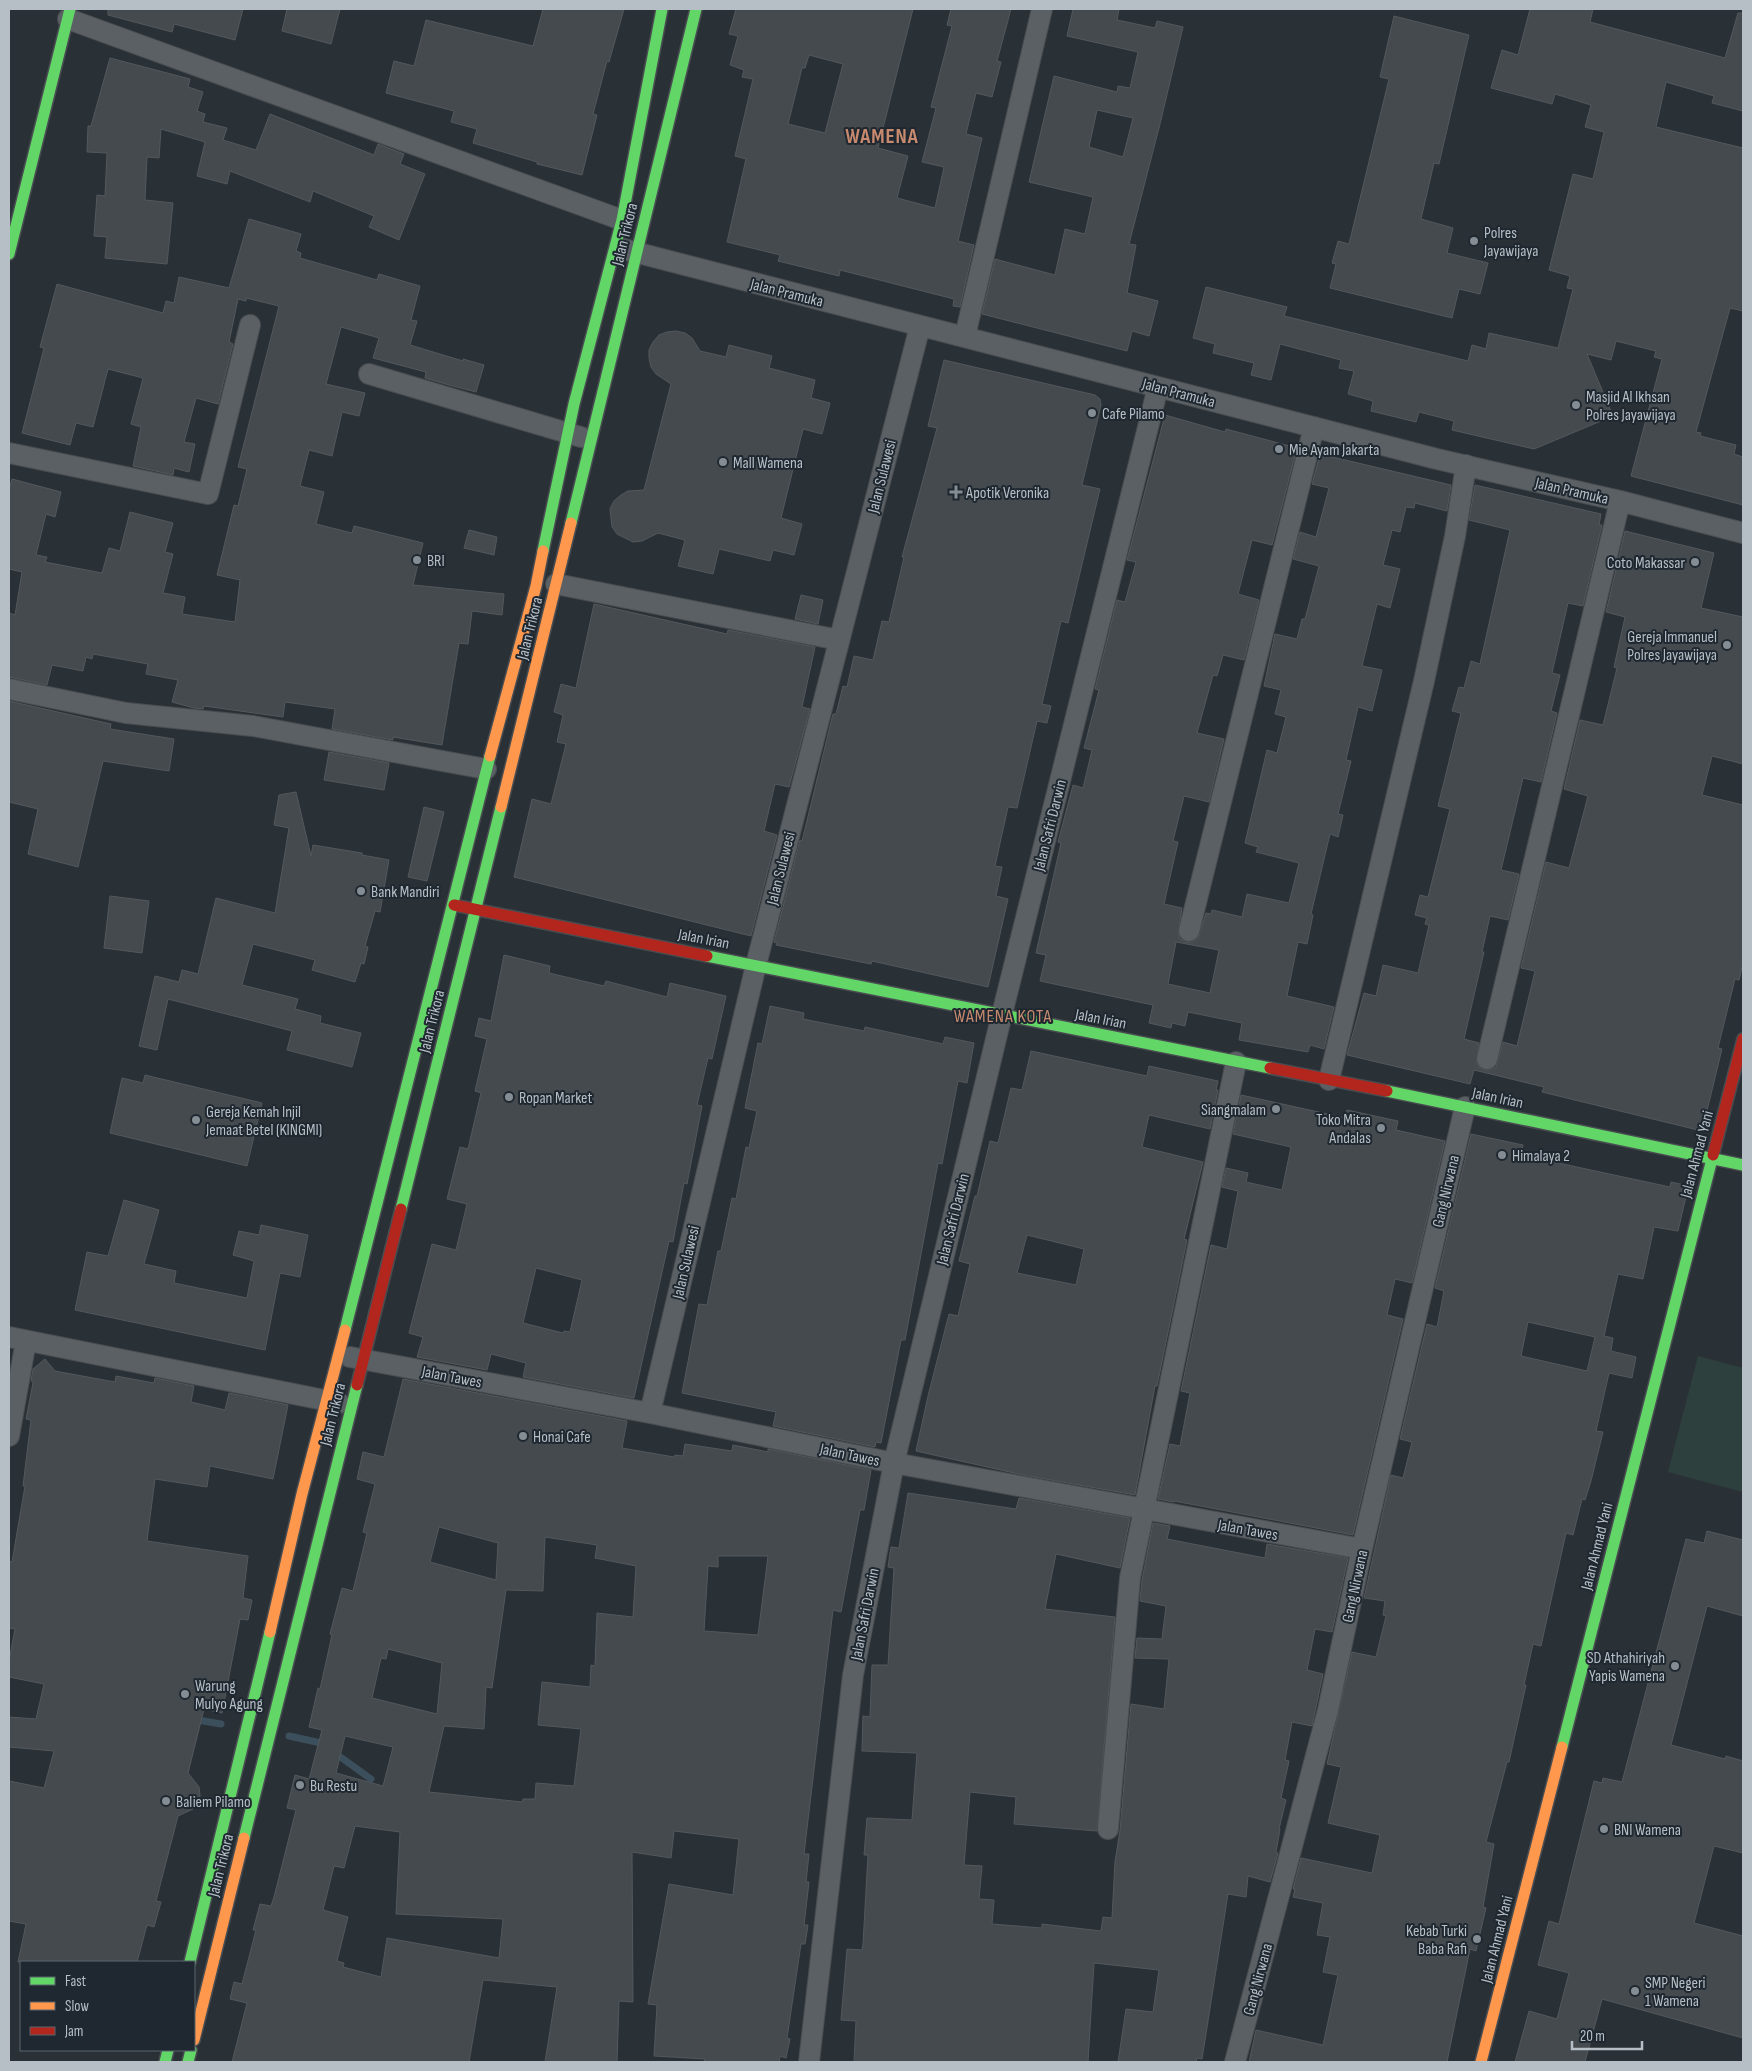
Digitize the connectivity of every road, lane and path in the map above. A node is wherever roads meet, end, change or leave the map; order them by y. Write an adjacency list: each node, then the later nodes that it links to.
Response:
1 (662, 9): 5 (main road, Jalan Trikora)
2 (696, 9): 8 (main road, Jalan Trikora)
3 (1042, 9): 11 (street)
4 (69, 14): 5 (street); 7 (main road)
5 (622, 220): 6 (main road, Jalan Trikora)
6 (616, 247): 8 (street, Jalan Pramuka); 15 (main road, Jalan Trikora)
7 (9, 254)
8 (636, 254): 10 (street, Jalan Pramuka); 16 (main road, Jalan Trikora)
9 (250, 325): 17 (street)
10 (920, 326): 11 (street, Jalan Pramuka); 22 (street, Jalan Sulawesi)
11 (965, 336): 13 (street, Jalan Pramuka)
12 (370, 374): 15 (street)
13 (1158, 387): 14 (street, Jalan Pramuka); 29 (street, Jalan Safri Darwin)
14 (1314, 427): 18 (street, Jalan Pramuka); 27 (street)
15 (568, 434): 16 (street); 24 (main road, Jalan Trikora)
16 (590, 439): 21 (main road, Jalan Trikora)
17 (9, 453)
18 (1466, 465): 19 (street, Jalan Pramuka); 33 (street)
19 (1620, 501): 20 (street, Jalan Pramuka); 31 (street)
20 (1743, 533)
21 (556, 584): 22 (street); 26 (main road, Jalan Trikora)
22 (839, 640): 28 (street, Jalan Sulawesi)
23 (9, 689): 24 (street)
24 (486, 769): 25 (main road, Jalan Trikora)
25 (452, 905): 26 (main road, Jalan Irian); 35 (main road, Jalan Trikora)
26 (475, 909): 28 (main road, Jalan Irian); 36 (main road, Jalan Trikora)
27 (1189, 931)
28 (756, 965): 29 (main road, Jalan Irian); 44 (street, Jalan Sulawesi)
29 (1002, 1014): 32 (main road, Jalan Irian); 46 (street, Jalan Safri Darwin)
30 (1743, 1039): 37 (main road, Jalan Ahmad Yani)
31 (1487, 1060)
32 (1236, 1062): 33 (main road, Jalan Irian); 47 (street)
33 (1329, 1080): 34 (main road, Jalan Irian)
34 (1465, 1107): 37 (main road, Jalan Irian); 48 (street, Gang Nirwana)
35 (394, 1140): 36 (main road); 40 (main road, Jalan Trikora)
36 (418, 1146): 41 (main road, Jalan Trikora)
37 (1712, 1158): 38 (main road, Jalan Irian); 54 (main road, Jalan Ahmad Yani)
38 (1743, 1165)
39 (17, 1339): 42 (street); 45 (street)
40 (338, 1355): 41 (street, Jalan Tawes); 42 (main road, Jalan Trikora)
41 (363, 1359): 43 (main road, Jalan Trikora); 44 (street, Jalan Tawes)
42 (327, 1400): 43 (street); 50 (main road, Jalan Trikora)
43 (351, 1406): 51 (main road, Jalan Trikora)
44 (650, 1413): 46 (street, Jalan Tawes)
45 (9, 1436)
46 (894, 1463): 47 (street, Jalan Tawes); 52 (street, Jalan Safri Darwin)
47 (1144, 1510): 48 (street, Jalan Tawes); 49 (street)
48 (1362, 1549): 53 (street, Gang Nirwana)
49 (1108, 1829)
50 (190, 1961)
51 (195, 2036)
52 (809, 2062)
53 (1235, 2062)
54 (1481, 2062)

